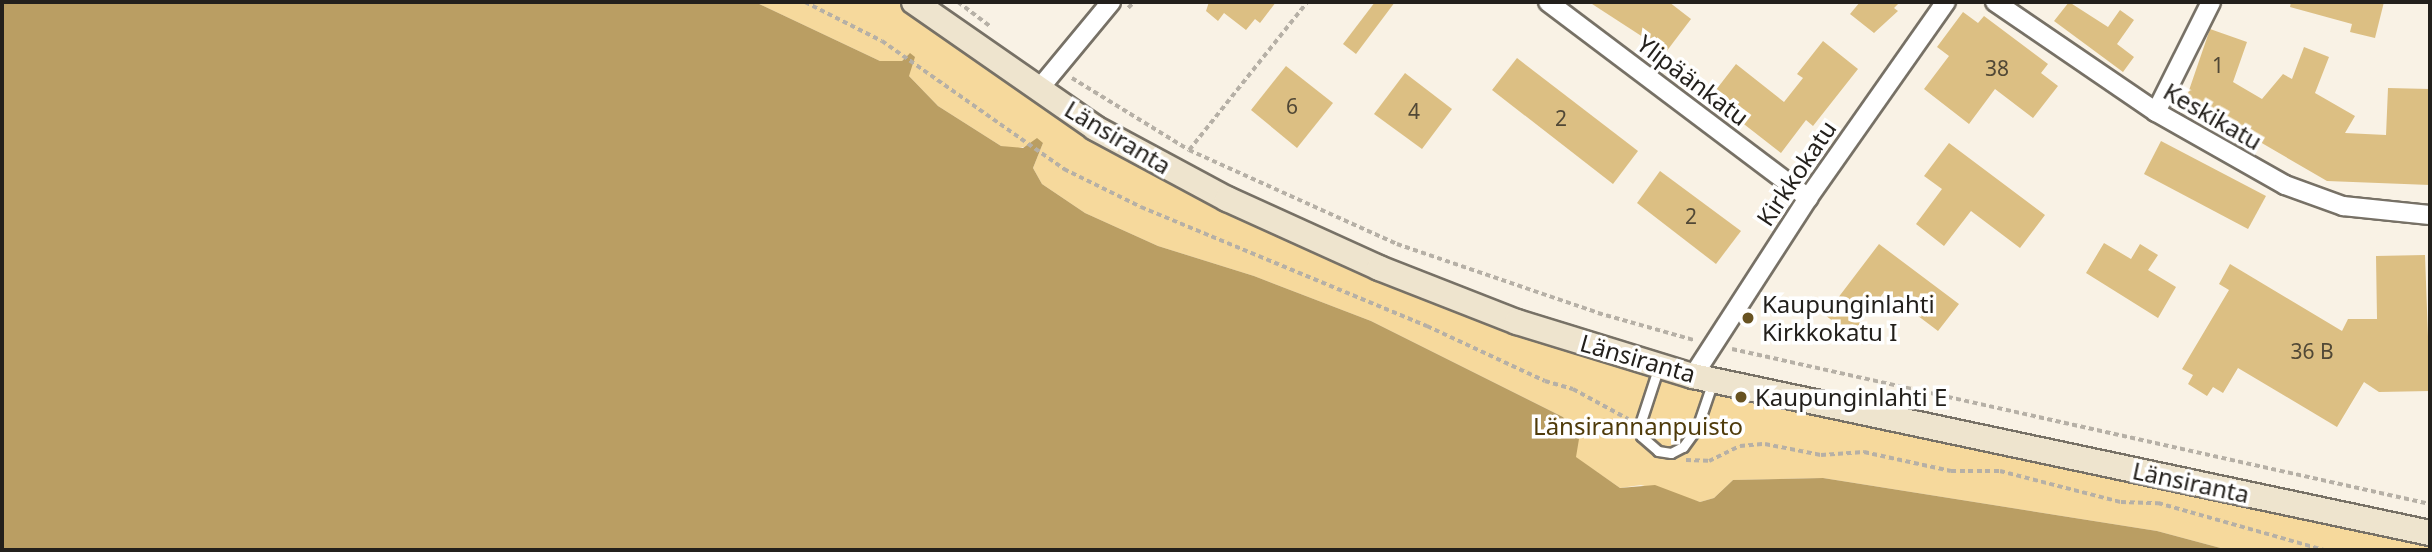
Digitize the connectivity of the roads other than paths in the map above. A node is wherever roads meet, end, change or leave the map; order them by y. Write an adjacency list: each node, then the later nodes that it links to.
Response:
1 (914, 2): 7 (street, Länsiranta)
2 (1111, 2): 7 (street)
3 (1548, 2): 9 (street, Ylipäänkatu)
4 (1946, 2): 9 (street, Kirkkokatu)
5 (1995, 2): 8 (street, Keskikatu)
6 (2211, 2): 8 (street)
7 (1039, 89): 11 (street, Länsiranta)
8 (2156, 111): 10 (street, Keskikatu)
9 (1808, 198): 12 (street, Kirkkokatu)
10 (2430, 215)
11 (1660, 365): 12 (street, Länsiranta); 12 (lane)
12 (1704, 378): 13 (street, Länsiranta)
13 (2430, 533)

